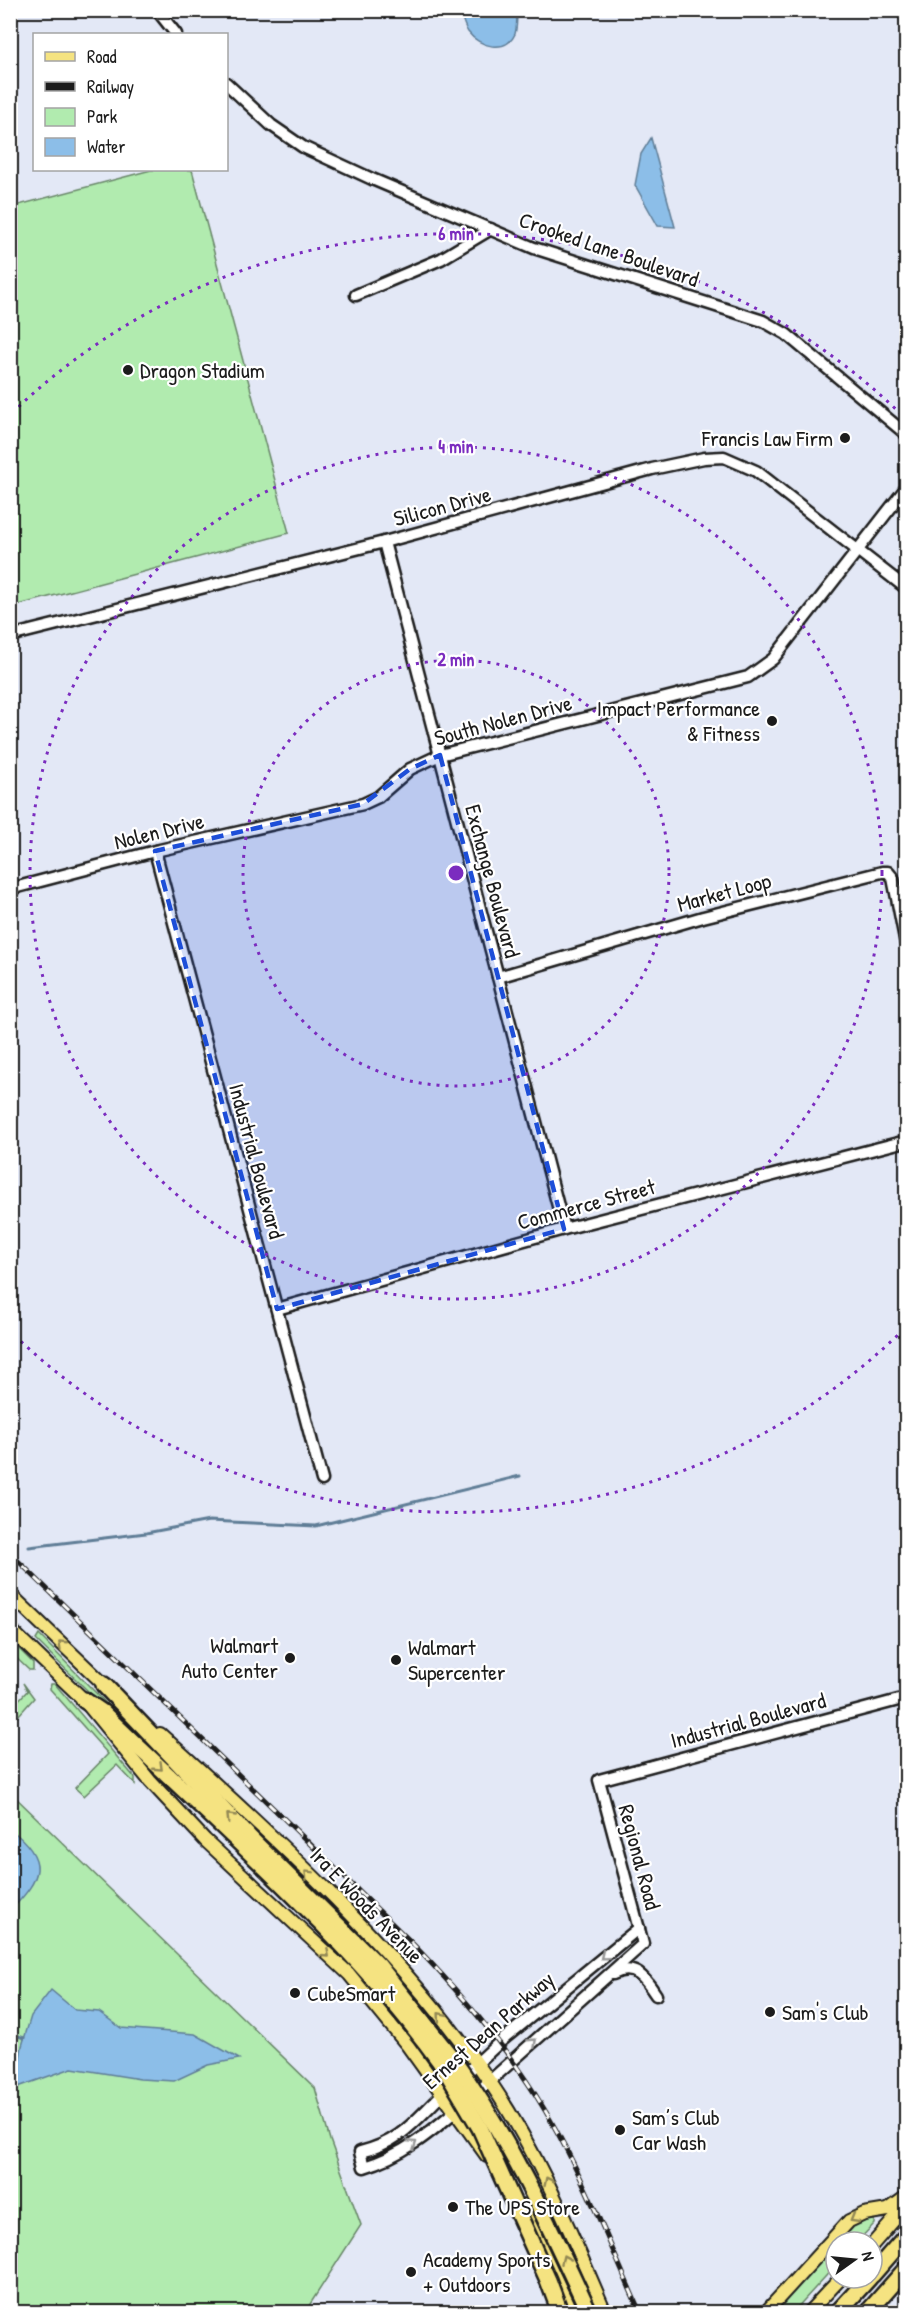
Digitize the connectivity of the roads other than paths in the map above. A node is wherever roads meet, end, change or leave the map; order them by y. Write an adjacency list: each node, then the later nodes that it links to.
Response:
1 (157, 10): 2 (street)
2 (175, 33)
3 (228, 85): 4 (street, Crooked Lane Boulevard)
4 (491, 229): 5 (street); 6 (street, Crooked Lane Boulevard)
5 (356, 295)
6 (906, 434)
7 (906, 488): 9 (street, South Nolen Drive)
8 (384, 542): 9 (street, Silicon Drive); 11 (street, Silicon Drive); 12 (street, Exchange Boulevard)
9 (858, 551): 10 (street, Silicon Drive); 12 (street, South Nolen Drive)
10 (906, 588)
11 (10, 636)
12 (440, 755): 13 (street, South Nolen Drive); 17 (street, Exchange Boulevard)
13 (318, 814): 14 (street, Nolen Drive)
14 (155, 851): 15 (street, Nolen Drive); 20 (street, Industrial Boulevard)
15 (10, 889)
16 (906, 944): 17 (street, Market Loop)
17 (498, 977): 19 (street, Exchange Boulevard)
18 (906, 1141): 19 (street, Commerce Street)
19 (564, 1229): 20 (street, Commerce Street)
20 (276, 1309): 21 (street, Industrial Boulevard)
21 (322, 1480)
22 (10, 1594): 24 (main road, Ira E Woods Avenue, one-way to 22)
23 (10, 1629): 26 (main road)
24 (104, 1685): 34 (main road, Ira E Woods Avenue, one-way to 24); 35 (highway, one-way to 24)
25 (906, 1698): 27 (street, Industrial Boulevard)
26 (84, 1700): 35 (highway, one-way to 35); 37 (main road, one-way to 37)
27 (599, 1780): 28 (street, Regional Road)
28 (639, 1928): 29 (street, Regional Road); 31 (street, Ernest Dean Parkway, one-way to 31)
29 (643, 1944): 30 (street, Ernest Dean Parkway)
30 (602, 1979): 32 (street); 33 (street, Ernest Dean Parkway)
31 (570, 1984): 33 (street); 34 (street, Ernest Dean Parkway)
32 (656, 1995)
33 (582, 1998): 36 (street, Ernest Dean Parkway, one-way to 33)
34 (476, 2063): 36 (main road, Ira E Woods Avenue); 37 (street, Ernest Dean Parkway)
35 (449, 2064): 48 (highway, bridge); 50 (highway, one-way to 35, bridge)
36 (490, 2082): 38 (street, Ernest Dean Parkway); 51 (main road, Ira E Woods Avenue, one-way to 36)
37 (443, 2094): 38 (main road); 38 (street, Ernest Dean Parkway, one-way to 38)
38 (456, 2111): 49 (main road)
39 (906, 2198): 52 (main road, one-way to 52)
40 (906, 2206): 41 (main road)
41 (884, 2231)
42 (906, 2236): 43 (highway)
43 (884, 2261)
44 (906, 2269): 56 (highway)
45 (828, 2290): 53 (main road)
46 (829, 2290): 54 (main road)
47 (858, 2290): 55 (highway)
48 (560, 2313)
49 (571, 2313)
50 (589, 2313)
51 (605, 2313)
52 (766, 2313)
53 (800, 2313)
54 (809, 2313)
55 (838, 2313)
56 (868, 2313)

